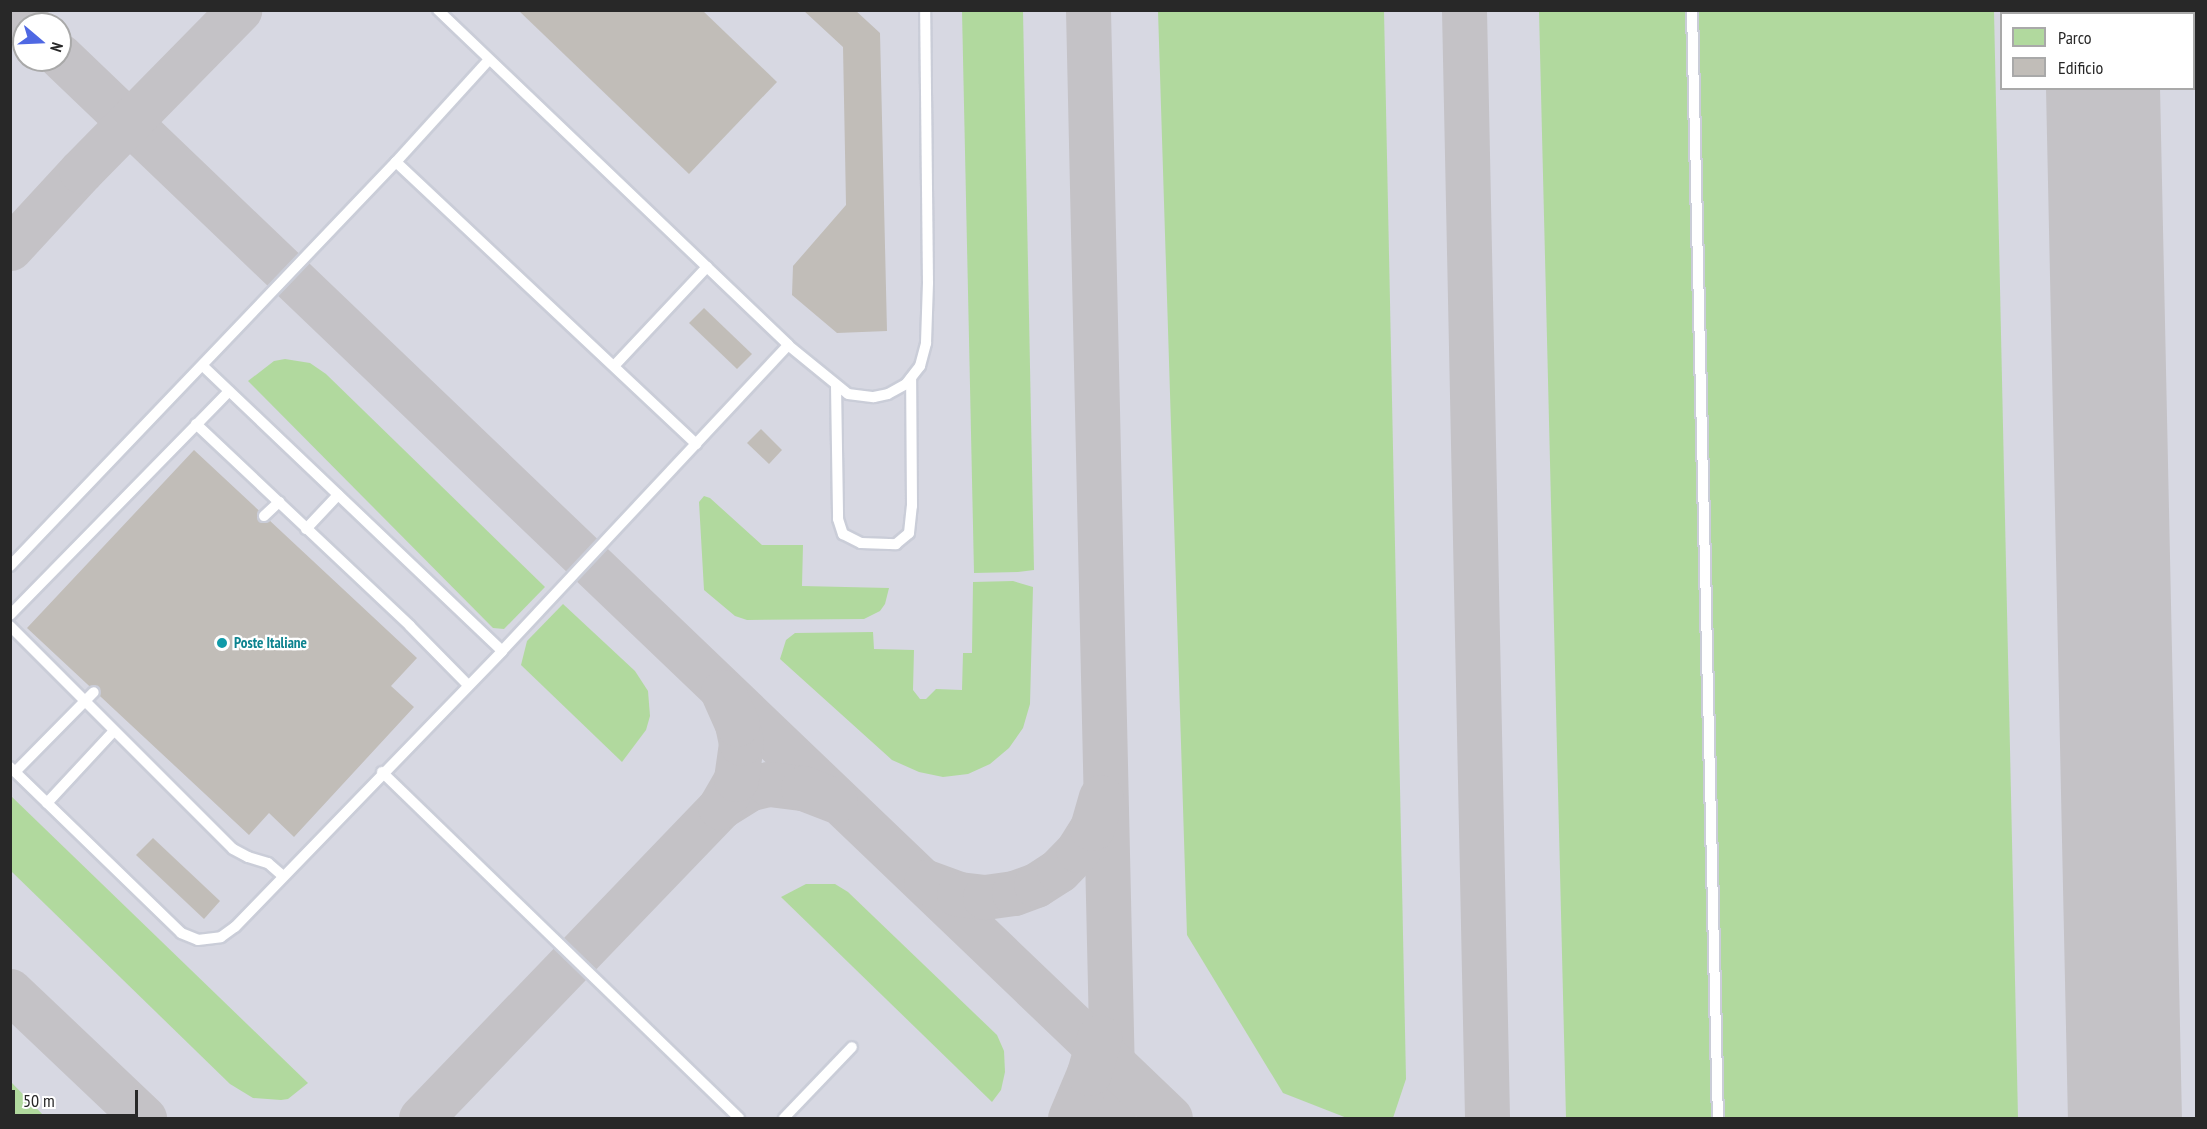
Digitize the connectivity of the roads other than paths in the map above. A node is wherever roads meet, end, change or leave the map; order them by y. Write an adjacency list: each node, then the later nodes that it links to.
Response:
1 (438, 10): 4 (lane)
2 (925, 10): 10 (lane)
3 (1692, 10): 33 (lane)
4 (488, 61): 5 (lane); 6 (lane)
5 (396, 162): 8 (lane); 9 (lane)
6 (707, 267): 7 (lane); 9 (lane)
7 (788, 345): 11 (lane); 14 (lane)
8 (203, 366): 12 (lane); 19 (lane)
9 (614, 366): 14 (lane)
10 (911, 378): 11 (lane); 11 (lane)
11 (836, 385)
12 (229, 391): 13 (lane); 15 (lane)
13 (196, 424): 16 (lane); 20 (lane)
14 (696, 444): 22 (lane)
15 (338, 495): 18 (lane); 22 (lane)
16 (279, 502): 17 (lane); 18 (lane)
17 (264, 516)
18 (306, 529): 23 (lane)
19 (10, 566)
20 (10, 615)
21 (10, 626): 24 (lane)
22 (502, 651): 23 (lane)
23 (467, 684): 27 (lane)
24 (91, 696): 25 (lane); 26 (lane)
25 (114, 731): 28 (lane); 29 (lane)
26 (13, 770): 28 (lane)
27 (382, 772): 29 (lane); 31 (lane)
28 (47, 803): 29 (lane)
29 (283, 876)
30 (852, 1047): 32 (lane)
31 (739, 1119)
32 (784, 1119)
33 (1718, 1119)

